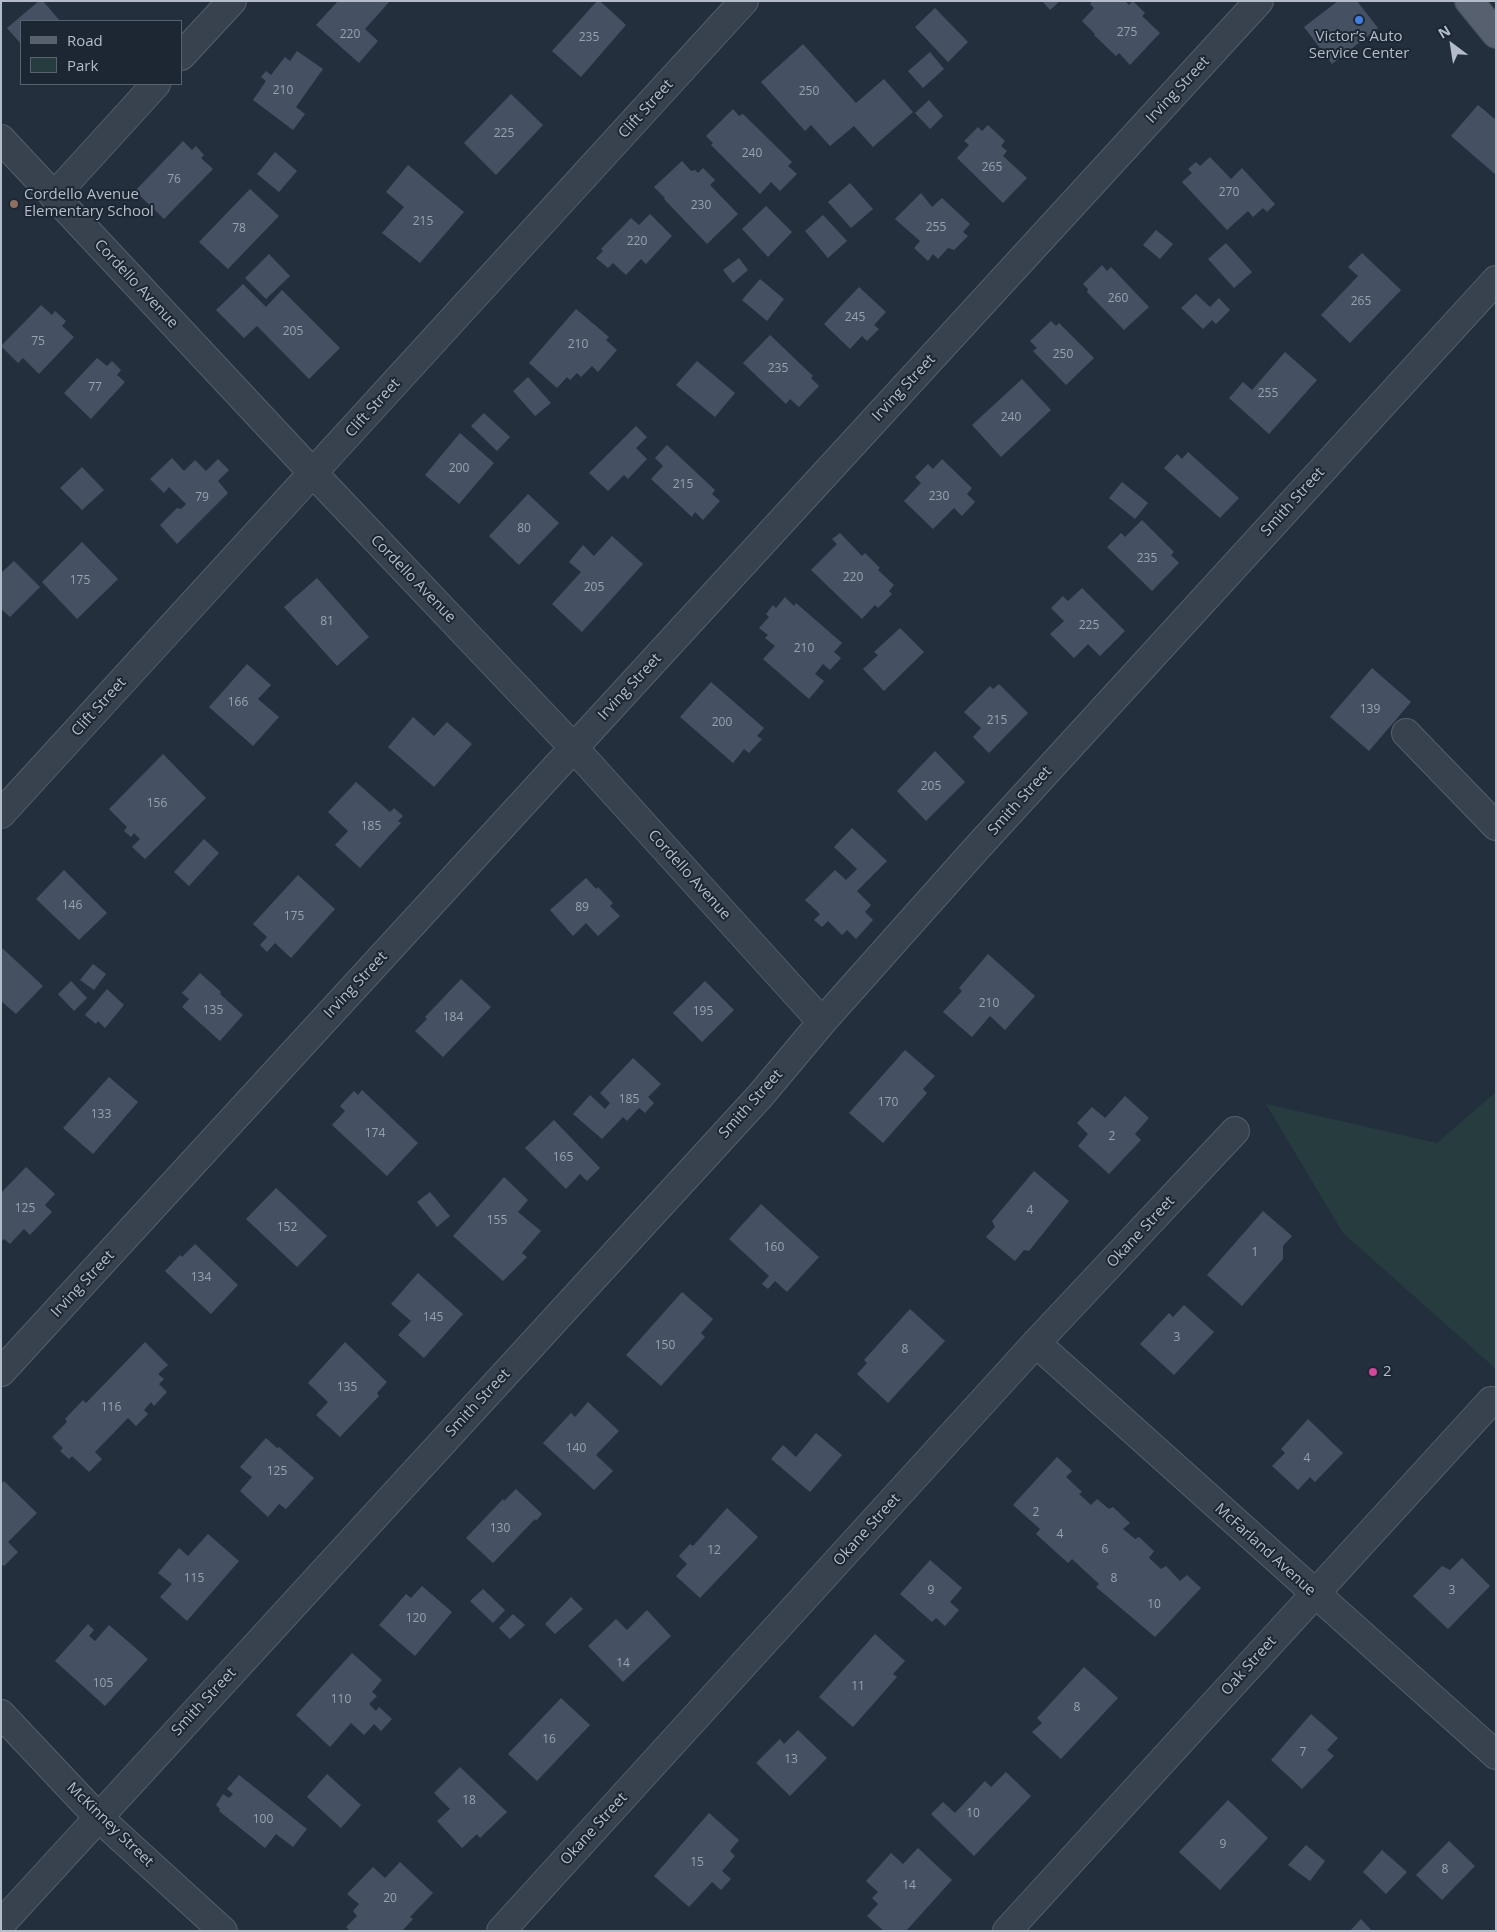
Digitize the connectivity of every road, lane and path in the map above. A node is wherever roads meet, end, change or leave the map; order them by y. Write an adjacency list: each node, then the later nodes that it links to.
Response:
1 (232, 1): 6 (street)
2 (744, 1): 11 (street, Clift Street)
3 (1259, 1): 13 (street, Irving Street)
4 (1469, 1): 5 (main road)
5 (1496, 34)
6 (182, 55)
7 (155, 85): 9 (street)
8 (1, 140): 9 (street, Cordello Avenue)
9 (54, 196): 11 (street, Cordello Avenue)
10 (1496, 280): 16 (street, Smith Street)
11 (313, 473): 13 (street, Cordello Avenue); 14 (street, Clift Street)
12 (1406, 733): 15 (street)
13 (574, 748): 16 (street, Cordello Avenue); 19 (street, Irving Street)
14 (1, 814)
15 (1496, 826)
16 (822, 1022): 24 (street, Smith Street)
17 (1235, 1131): 18 (street, Okane Street)
18 (1036, 1344): 21 (street, McFarland Avenue); 27 (street, Okane Street)
19 (1, 1372)
20 (1491, 1401): 21 (street, Oak Street)
21 (1315, 1594): 23 (street, McFarland Avenue); 28 (street, Oak Street)
22 (1, 1714): 24 (street, McKinney Street)
23 (1496, 1754)
24 (98, 1817): 25 (street, Smith Street); 26 (street, McKinney Street)
25 (1, 1924)
26 (223, 1931)
27 (501, 1931)
28 (1007, 1931)

